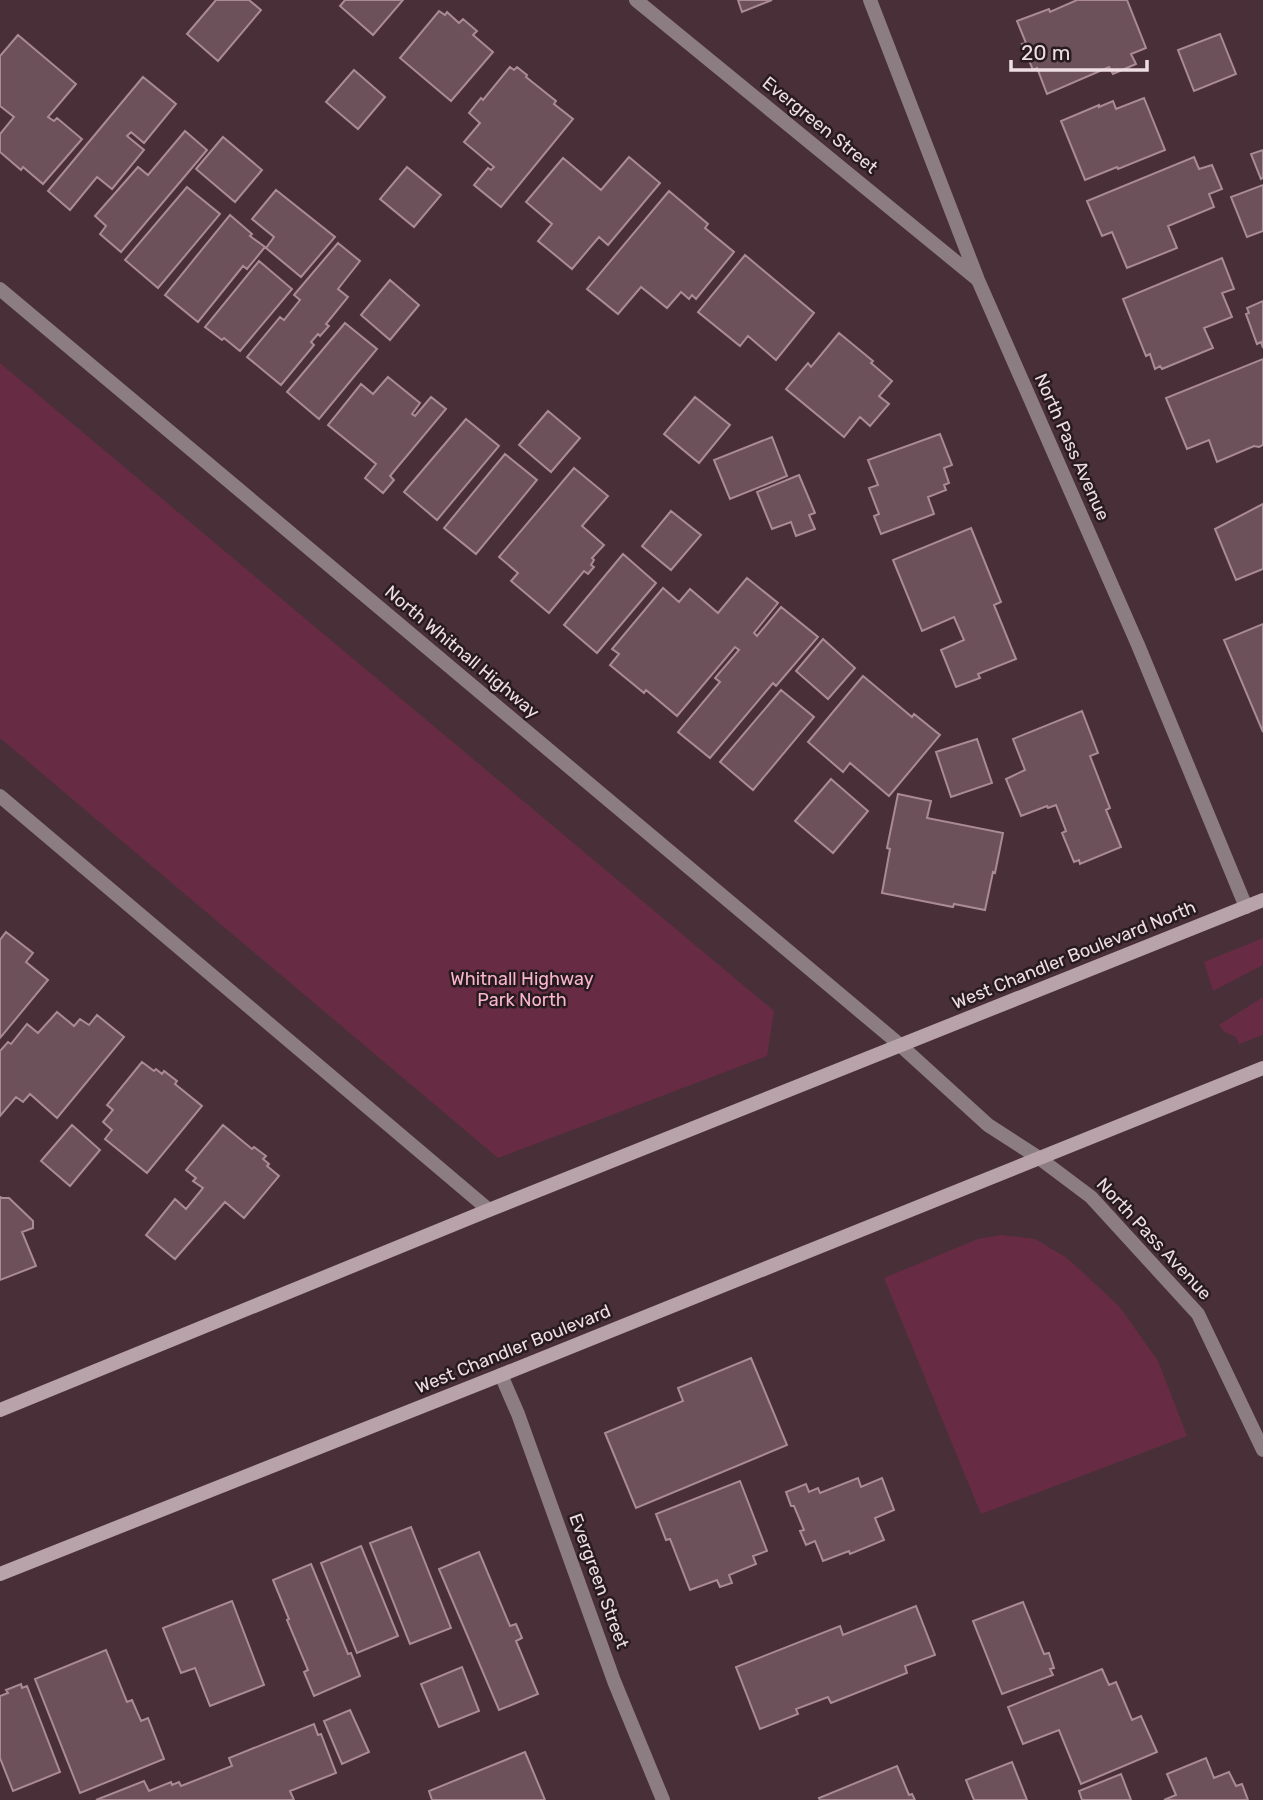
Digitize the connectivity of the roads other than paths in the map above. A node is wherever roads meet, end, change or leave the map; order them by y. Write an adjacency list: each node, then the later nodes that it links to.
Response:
1 (636, 0): 3 (street, Evergreen Street)
2 (870, 0): 3 (street, North Pass Avenue)
3 (978, 280): 7 (street, North Pass Avenue)
4 (0, 289): 8 (street, North Whitnall Highway)
5 (0, 796): 11 (street)
6 (1263, 900): 7 (main road, West Chandler Boulevard North)
7 (1246, 907): 8 (main road, West Chandler Boulevard North)
8 (899, 1044): 10 (street, North Pass Avenue); 11 (main road)
9 (1263, 1068): 10 (main road, West Chandler Boulevard)
10 (1039, 1158): 12 (main road, West Chandler Boulevard); 14 (street, North Pass Avenue)
11 (489, 1210): 13 (main road)
12 (501, 1375): 15 (main road, West Chandler Boulevard); 16 (street, Evergreen Street)
13 (0, 1410)
14 (1263, 1450)
15 (0, 1574)
16 (663, 1800)

